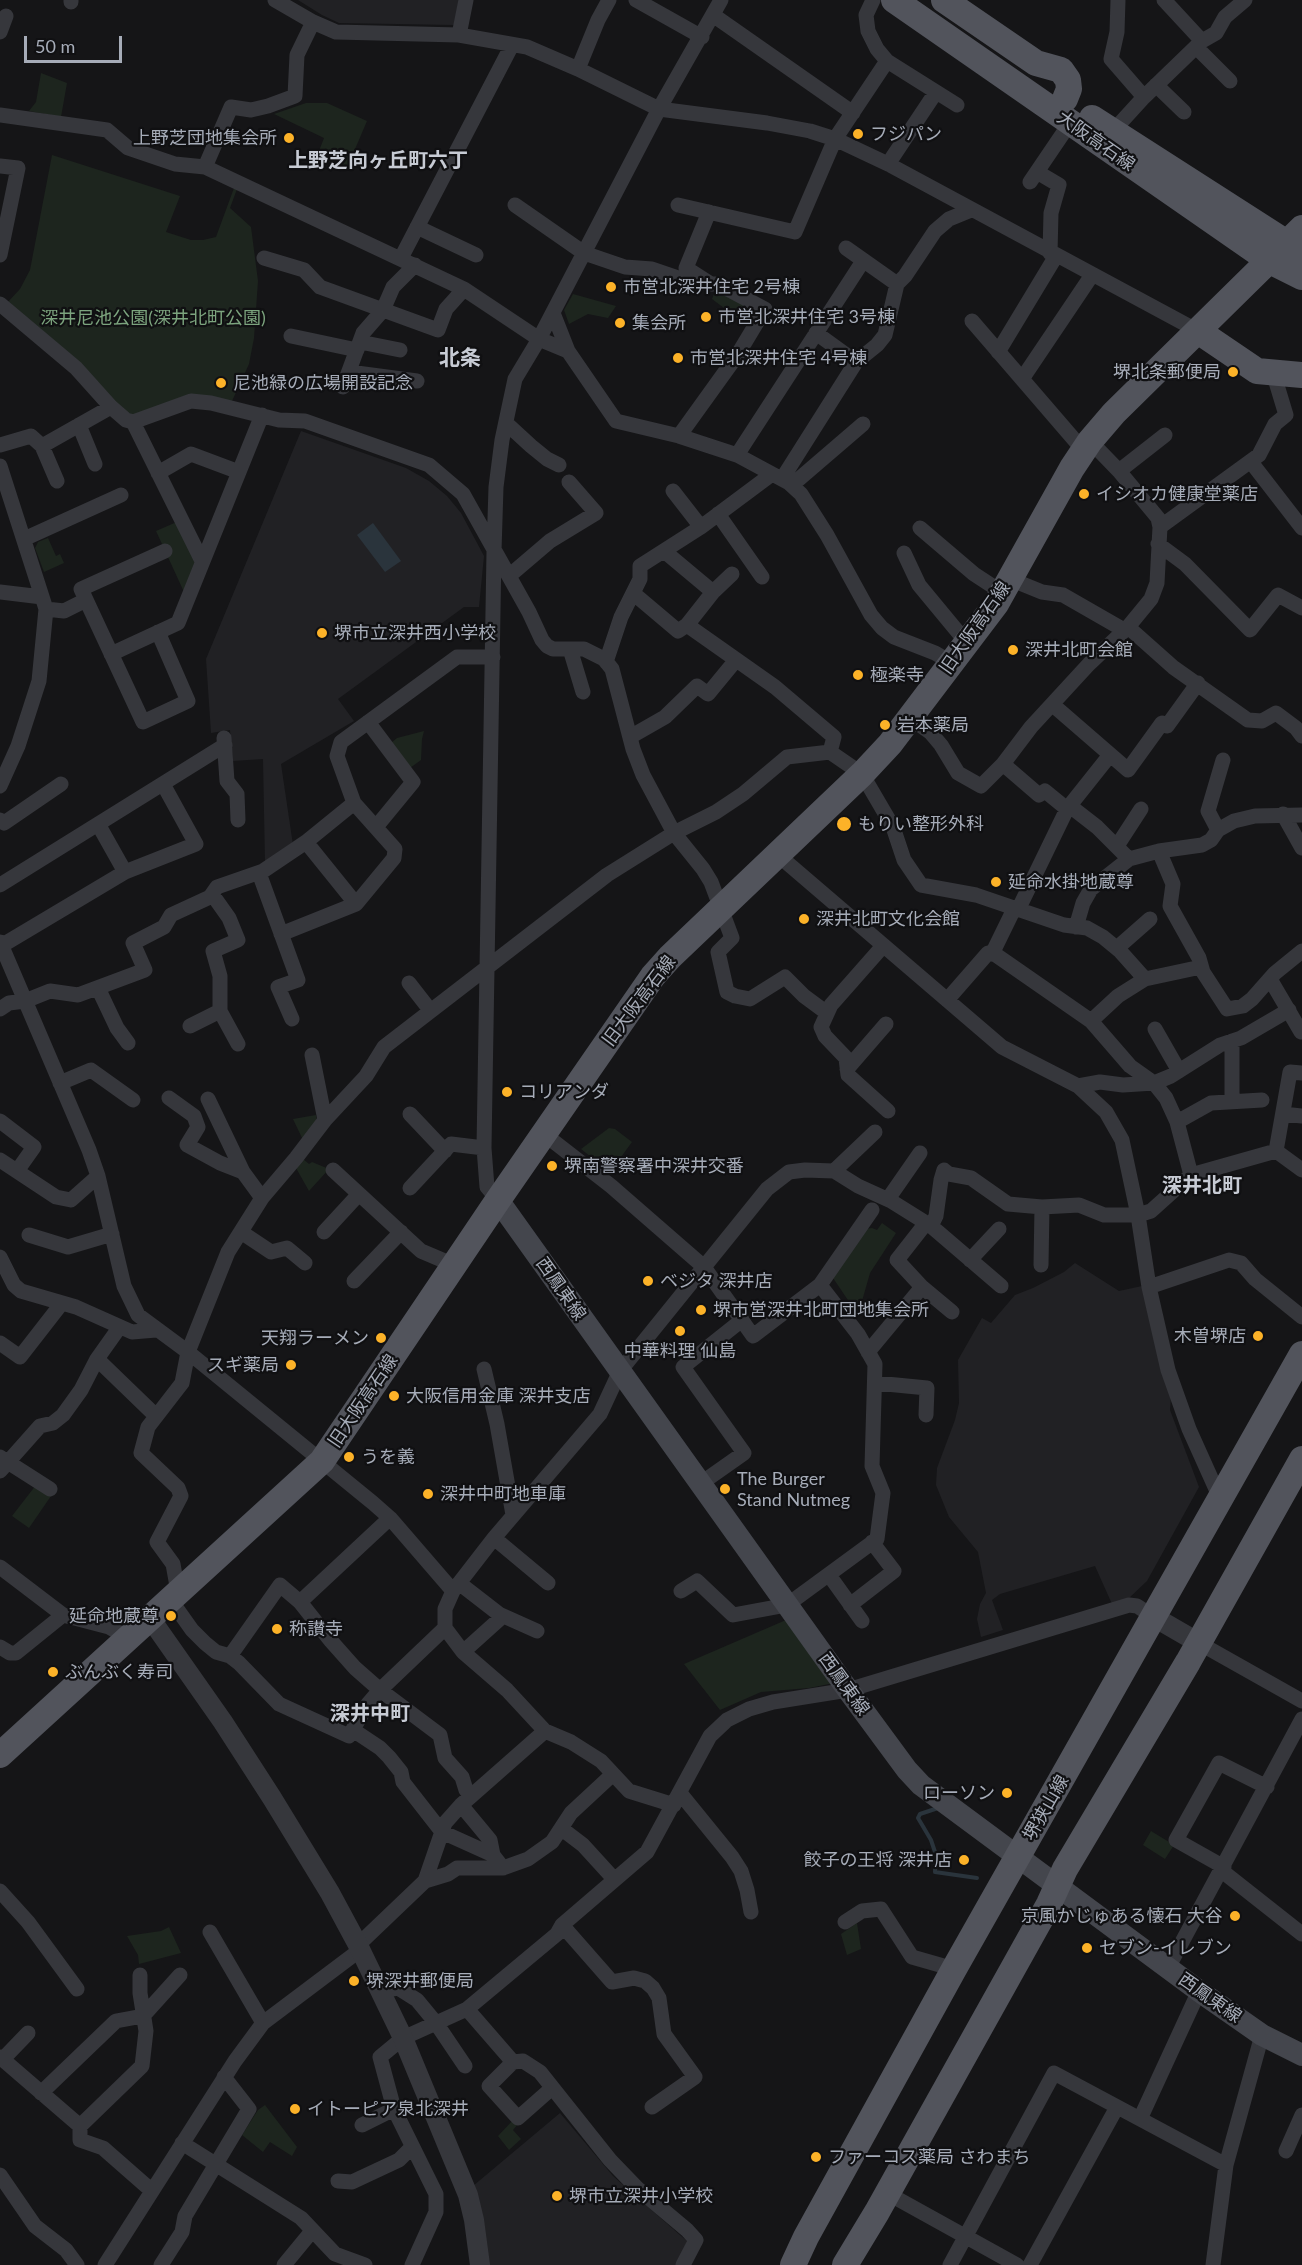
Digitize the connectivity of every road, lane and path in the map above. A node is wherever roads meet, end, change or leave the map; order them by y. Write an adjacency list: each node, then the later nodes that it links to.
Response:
1 (275, 0): 15 (street)
2 (466, 0): 17 (street)
3 (609, 0): 23 (street)
4 (636, 0): 18 (street)
5 (721, 0): 13 (street)
6 (873, 0): 21 (street); 22 (main road)
7 (894, 0): 22 (main road, 大阪高石線)
8 (918, 0): 30 (main road, 大阪高石線)
9 (944, 0): 30 (main road)
10 (1118, 0): 27 (street)
11 (1164, 0): 19 (street)
12 (1243, 0): 19 (street)
13 (713, 15): 18 (street); 31 (street)
14 (6, 16): 16 (street)
15 (313, 22): 17 (street); 38 (street)
16 (0, 32)
17 (459, 35): 20 (street)
18 (702, 37): 29 (street)
19 (1199, 44): 24 (street); 25 (street)
20 (512, 45): 23 (street); 43 (street)
21 (887, 61): 26 (street); 31 (street)
22 (990, 68): 30 (main road, 大阪高石線)
23 (578, 69): 29 (street)
24 (1230, 81)
25 (1156, 85): 27 (street); 32 (street)
26 (936, 92): 28 (street); 36 (street)
27 (1144, 97): 34 (street)
28 (957, 105)
29 (659, 109): 35 (street); 47 (street)
30 (1067, 111): 34 (main road, 大阪高石線); 45 (main road, 大阪高石線); 48 (street)
31 (853, 112): 35 (street)
32 (1184, 112)
33 (0, 115): 38 (street)
34 (1113, 131): 45 (main road, 大阪高石線)
35 (835, 139): 36 (street); 42 (street)
36 (888, 164): 41 (street)
37 (0, 166): 44 (street)
38 (205, 167): 52 (street)
39 (514, 205): 47 (street)
40 (678, 205): 42 (street)
41 (971, 210): 48 (street); 58 (street)
42 (709, 212): 57 (street)
43 (417, 227): 50 (street); 52 (street)
44 (2, 232): 49 (street)
45 (1290, 247): 56 (main road, 大阪高石線); 64 (main road, 旧大阪高石線)
46 (846, 248): 53 (street)
47 (584, 253): 57 (street); 62 (street)
48 (1053, 254): 55 (street); 71 (street)
49 (0, 255)
50 (477, 255)
51 (264, 258): 61 (street)
52 (401, 258): 54 (street)
53 (863, 261): 58 (street); 65 (street)
54 (415, 265): 59 (street); 61 (street)
55 (1092, 275): 64 (street); 76 (street)
56 (1302, 277)
57 (711, 284): 86 (street)
58 (897, 284): 72 (street)
59 (464, 289): 61 (street); 67 (street)
60 (0, 304): 79 (street)
61 (383, 310): 68 (street)
62 (553, 314): 67 (street); 70 (street)
63 (972, 321): 71 (street)
64 (1198, 331): 74 (main road); 89 (main road, 旧大阪高石線)
65 (816, 333): 72 (street); 90 (street)
66 (291, 336): 68 (street)
67 (540, 339): 70 (street); 82 (street)
68 (358, 346): 69 (street); 73 (street)
69 (400, 350)
70 (568, 351): 86 (street)
71 (998, 352): 76 (street)
72 (856, 362): 98 (street)
73 (349, 372): 77 (street); 78 (street)
74 (1273, 372): 75 (main road); 91 (street)
75 (1302, 375)
76 (1022, 379): 89 (street)
77 (417, 381)
78 (343, 387)
79 (111, 407): 81 (street); 84 (street)
80 (262, 415): 81 (street); 96 (street); 111 (street)
81 (133, 422): 97 (street)
82 (506, 423): 93 (street); 111 (street)
83 (863, 424): 98 (street)
84 (79, 425): 88 (street); 92 (street)
85 (1165, 435): 95 (street)
86 (679, 436): 90 (street)
87 (0, 445): 88 (street)
88 (42, 446): 99 (street)
89 (1087, 446): 95 (street); 118 (main road, 旧大阪高石線)
90 (737, 455): 98 (street)
91 (1251, 462): 105 (street); 107 (street)
92 (95, 464)
93 (559, 465)
94 (0, 466): 108 (street)
95 (1119, 471): 105 (street)
96 (239, 472): 97 (street); 114 (street)
97 (159, 473): 114 (street)
98 (782, 479): 103 (street); 134 (street)
99 (57, 481)
100 (569, 482): 116 (street)
101 (673, 490): 104 (street)
102 (121, 495): 108 (street)
103 (718, 514): 104 (street); 117 (street)
104 (701, 527): 112 (street)
105 (1160, 527): 109 (street)
106 (920, 528): 118 (street)
107 (1302, 528)
108 (24, 538): 123 (street)
109 (1158, 544): 124 (street); 126 (street)
110 (165, 550): 122 (street)
111 (494, 551): 116 (street); 131 (street)
112 (664, 551): 120 (street); 121 (street)
113 (904, 553): 128 (street)
114 (202, 561): 127 (street)
115 (732, 574): 120 (street)
116 (509, 576): 129 (street)
117 (762, 577)
118 (1006, 586): 126 (street); 128 (main road, 旧大阪高石線)
119 (0, 592): 123 (street)
120 (713, 592): 125 (street)
121 (633, 593): 125 (street); 133 (street)
122 (87, 600): 123 (street); 130 (street)
123 (44, 603): 149 (street)
124 (1302, 608)
125 (687, 625): 132 (street)
126 (1126, 629): 135 (street); 137 (street)
127 (158, 632): 130 (street); 130 (street)
128 (967, 643): 134 (main road, 旧大阪高石線)
129 (570, 649): 133 (street); 136 (street)
130 (111, 654)
131 (493, 657): 139 (street); 182 (street)
132 (736, 660): 141 (street); 142 (street)
133 (606, 662): 141 (street)
134 (951, 663): 138 (main road, 旧大阪高石線)
135 (1198, 683): 140 (street); 143 (street)
136 (583, 692)
137 (1053, 705): 143 (street); 145 (street)
138 (910, 718): 145 (street); 146 (main road, 旧大阪高石線)
139 (368, 722): 150 (street); 158 (street)
140 (1302, 736)
141 (630, 737): 160 (street)
142 (830, 752): 146 (street); 160 (street)
143 (1110, 755): 151 (street)
144 (1223, 760): 159 (street)
145 (1003, 764): 151 (street)
146 (862, 774): 165 (main road, 旧大阪高石線); 172 (street)
147 (61, 784): 155 (street)
148 (163, 784): 156 (street); 157 (street); 167 (street)
149 (0, 786)
150 (354, 803): 158 (street); 161 (street)
151 (1068, 807): 162 (street); 172 (street)
152 (1140, 809): 162 (street)
153 (1283, 814): 154 (street); 159 (street); 163 (street)
154 (1302, 815)
155 (0, 820)
156 (238, 820)
157 (98, 824): 167 (street); 169 (street)
158 (376, 827): 171 (street)
159 (1218, 830): 164 (street)
160 (674, 834): 173 (street); 182 (street)
161 (306, 842): 168 (street); 171 (street)
162 (1117, 846): 166 (street)
163 (1302, 848)
164 (1160, 851): 166 (street); 183 (street)
165 (778, 855): 173 (main road, 旧大阪高石線); 178 (street)
166 (1129, 859): 175 (street)
167 (125, 872): 177 (street)
168 (259, 873): 170 (street); 176 (street)
169 (0, 885)
170 (212, 894): 187 (street); 193 (street)
171 (356, 904): 176 (street)
172 (1016, 909): 175 (street); 181 (street)
173 (720, 910): 194 (street); 224 (main road, 旧大阪高石線)
174 (1150, 920): 179 (street)
175 (1076, 927): 179 (street)
176 (281, 934): 195 (street)
177 (1, 944): 189 (street)
178 (882, 946): 188 (street); 194 (street)
179 (1117, 948): 184 (street)
180 (1302, 951): 185 (street)
181 (992, 954): 188 (street); 196 (street)
182 (489, 966): 191 (street); 225 (street)
183 (1202, 967): 184 (street); 185 (street)
184 (1145, 979): 196 (street)
185 (1270, 979): 192 (street)
186 (409, 982): 191 (street)
187 (98, 988): 189 (street); 202 (street)
188 (947, 1000): 210 (street)
189 (25, 1001): 190 (street); 208 (street)
190 (0, 1009)
191 (430, 1010): 220 (street)
192 (1288, 1010): 200 (street); 201 (street)
193 (220, 1011): 198 (street); 203 (street)
194 (827, 1013): 205 (street)
195 (292, 1019)
196 (1091, 1021): 209 (street)
197 (886, 1024): 205 (street)
198 (190, 1026)
199 (1155, 1029): 206 (street)
200 (1301, 1032)
201 (1232, 1041): 206 (street); 215 (street)
202 (128, 1043)
203 (238, 1044)
204 (312, 1055): 220 (street)
205 (847, 1069): 216 (street)
206 (1179, 1071): 209 (street)
207 (1302, 1073): 218 (street)
208 (60, 1083): 214 (street); 236 (street)
209 (1154, 1083): 210 (street); 222 (street)
210 (1078, 1086): 244 (street)
211 (169, 1098): 234 (street)
212 (208, 1099): 234 (street)
213 (1262, 1100): 215 (street)
214 (133, 1101)
215 (1232, 1101): 222 (street)
216 (888, 1111)
217 (410, 1114): 226 (street)
218 (1283, 1114): 219 (street); 227 (street)
219 (1302, 1116)
220 (325, 1120): 239 (street)
221 (0, 1121): 232 (street)
222 (1177, 1122): 235 (street)
223 (875, 1132): 233 (street)
224 (544, 1134): 241 (main road, 旧大阪高石線); 257 (street)
225 (484, 1148): 226 (street); 241 (street)
226 (445, 1151): 237 (street)
227 (1276, 1151): 231 (street); 235 (street)
228 (920, 1153): 240 (street)
229 (0, 1160): 232 (street)
230 (333, 1170): 238 (street)
231 (1302, 1170)
232 (17, 1171): 236 (street)
233 (834, 1171): 240 (street); 257 (street)
234 (243, 1172): 239 (street)
235 (1191, 1175): 244 (street)
236 (98, 1176): 250 (street)
237 (410, 1188)
238 (359, 1194): 248 (street); 249 (street)
239 (262, 1197): 247 (street)
240 (888, 1199): 245 (street)
241 (498, 1200): 255 (main road, 旧大阪高石線); 275 (main road, 西鳳東線)
242 (1042, 1207): 244 (street); 245 (street); 256 (street)
243 (872, 1210): 259 (street)
244 (1138, 1215): 262 (street)
245 (928, 1224): 253 (street); 261 (street)
246 (999, 1229): 253 (street)
247 (241, 1232): 254 (street); 270 (street)
248 (324, 1232)
249 (401, 1232): 255 (street); 258 (street)
250 (112, 1234): 251 (street); 268 (street)
251 (29, 1235)
252 (0, 1257): 263 (street)
253 (970, 1260): 260 (street)
254 (304, 1263)
255 (454, 1265): 280 (main road, 旧大阪高石線)
256 (1041, 1265)
257 (704, 1267): 266 (street); 275 (street)
258 (354, 1281)
259 (820, 1285): 266 (street); 271 (street)
260 (1001, 1286)
261 (922, 1287): 264 (street); 271 (street)
262 (1149, 1287): 265 (street); 284 (street)
263 (62, 1303): 267 (street); 269 (street)
264 (952, 1312)
265 (1302, 1317)
266 (742, 1320): 282 (street)
267 (119, 1328): 268 (street); 273 (street)
268 (156, 1330): 270 (street)
269 (0, 1343)
270 (189, 1352): 278 (street); 280 (street)
271 (868, 1352): 276 (street)
272 (1302, 1354): 284 (main road, 堺狭山線)
273 (97, 1359): 278 (street); 281 (street)
274 (484, 1369): 285 (street)
275 (620, 1371): 282 (main road, 西鳳東線); 285 (street)
276 (876, 1383): 277 (street); 288 (street)
277 (926, 1415)
278 (156, 1416): 294 (street)
279 (1302, 1459): 306 (main road)
280 (322, 1461): 286 (street); 294 (main road, 旧大阪高石線)
281 (3, 1463): 283 (street)
282 (700, 1484): 296 (main road, 西鳳東線)
283 (50, 1489)
284 (1220, 1498): 300 (main road, 堺狭山線)
285 (513, 1515): 287 (street)
286 (390, 1518): 292 (street); 295 (street)
287 (494, 1538): 291 (street); 292 (street)
288 (872, 1542): 290 (street); 297 (street)
289 (0, 1567): 298 (street)
290 (829, 1575): 296 (street); 297 (street)
291 (548, 1583)
292 (456, 1587): 299 (street); 303 (street)
293 (681, 1591): 296 (street)
294 (174, 1595): 301 (main road, 旧大阪高石線); 309 (street)
295 (300, 1602): 309 (street); 310 (street)
296 (787, 1605): 311 (main road, 西鳳東線)
297 (850, 1605): 302 (street)
298 (63, 1615): 305 (street); 307 (street)
299 (503, 1616): 304 (street); 308 (street)
300 (1154, 1617): 306 (street); 311 (street); 323 (main road, 堺狭山線)
301 (150, 1618): 305 (main road, 旧大阪高石線); 335 (street)
302 (862, 1621)
303 (445, 1628): 308 (street); 310 (street)
304 (537, 1631)
305 (128, 1638): 316 (main road, 旧大阪高石線)
306 (1198, 1643): 312 (street); 328 (main road)
307 (0, 1647)
308 (463, 1652): 315 (street)
309 (230, 1656): 314 (street)
310 (380, 1690): 314 (street); 320 (street)
311 (848, 1690): 319 (street); 323 (main road, 西鳳東線)
312 (1302, 1701)
313 (1302, 1719): 318 (street)
314 (353, 1730): 322 (street)
315 (545, 1731): 317 (street); 320 (street)
316 (0, 1755)
317 (613, 1774): 319 (street); 321 (street)
318 (1267, 1787): 325 (street); 325 (street)
319 (677, 1799): 326 (street); 330 (street)
320 (466, 1801): 322 (street); 324 (street)
321 (562, 1829): 324 (street); 326 (street)
322 (442, 1832): 324 (street); 327 (street)
323 (1018, 1857): 328 (main road, 西鳳東線); 337 (main road, 堺狭山線)
324 (498, 1862): 327 (street)
325 (1223, 1869): 334 (street); 336 (street)
326 (614, 1880): 332 (street)
327 (426, 1881): 335 (street)
328 (1057, 1886): 336 (main road, 西鳳東線); 372 (main road)
329 (0, 1891): 340 (street)
330 (751, 1912)
331 (845, 1922): 337 (street)
332 (562, 1924): 343 (street); 357 (street)
333 (210, 1932): 345 (street)
334 (1302, 1934)
335 (359, 1947): 341 (street); 345 (street)
336 (1168, 1968): 342 (main road, 西鳳東線)
337 (954, 1969): 375 (main road, 堺狭山線)
338 (140, 1975): 344 (street)
339 (180, 1975): 344 (street)
340 (77, 1989)
341 (380, 1991): 346 (street); 349 (street)
342 (1200, 1991): 348 (main road, 西鳳東線); 361 (street)
343 (467, 2009): 346 (street); 352 (street)
344 (143, 2016): 356 (street); 363 (street)
345 (263, 2023): 354 (street)
346 (436, 2023): 349 (street); 353 (street)
347 (28, 2033): 351 (street)
348 (1262, 2034): 350 (main road, 西鳳東線); 368 (street)
349 (403, 2038): 359 (street); 382 (street)
350 (1302, 2055)
351 (1, 2058): 356 (street)
352 (513, 2062): 355 (street); 355 (street)
353 (465, 2066)
354 (224, 2077): 364 (street); 367 (street)
355 (552, 2088): 383 (street)
356 (41, 2093): 363 (street)
357 (652, 2107)
358 (1117, 2107): 361 (street); 374 (street); 390 (street)
359 (394, 2109): 362 (street); 365 (street)
360 (1302, 2115): 366 (street)
361 (1140, 2119): 368 (street)
362 (362, 2125)
363 (80, 2126): 371 (street)
364 (182, 2143): 367 (street); 371 (street)
365 (412, 2147): 370 (street); 381 (street)
366 (1286, 2151)
367 (216, 2164): 373 (street); 378 (street)
368 (1226, 2165): 391 (street)
369 (0, 2175): 376 (street)
370 (338, 2181)
371 (152, 2191): 377 (street)
372 (882, 2203): 374 (street); 386 (main road); 387 (main road)
373 (312, 2231): 379 (street); 380 (street)
374 (967, 2236): 388 (street); 389 (street)
375 (806, 2237): 384 (main road); 385 (main road, 堺狭山線)
376 (77, 2265)
377 (105, 2265)
378 (161, 2265)
379 (284, 2265)
380 (365, 2265)
381 (412, 2265)
382 (480, 2265)
383 (683, 2265)
384 (786, 2265)
385 (793, 2265)
386 (845, 2265)
387 (854, 2265)
388 (950, 2265)
389 (1017, 2265)
390 (1030, 2265)
391 (1213, 2265)

